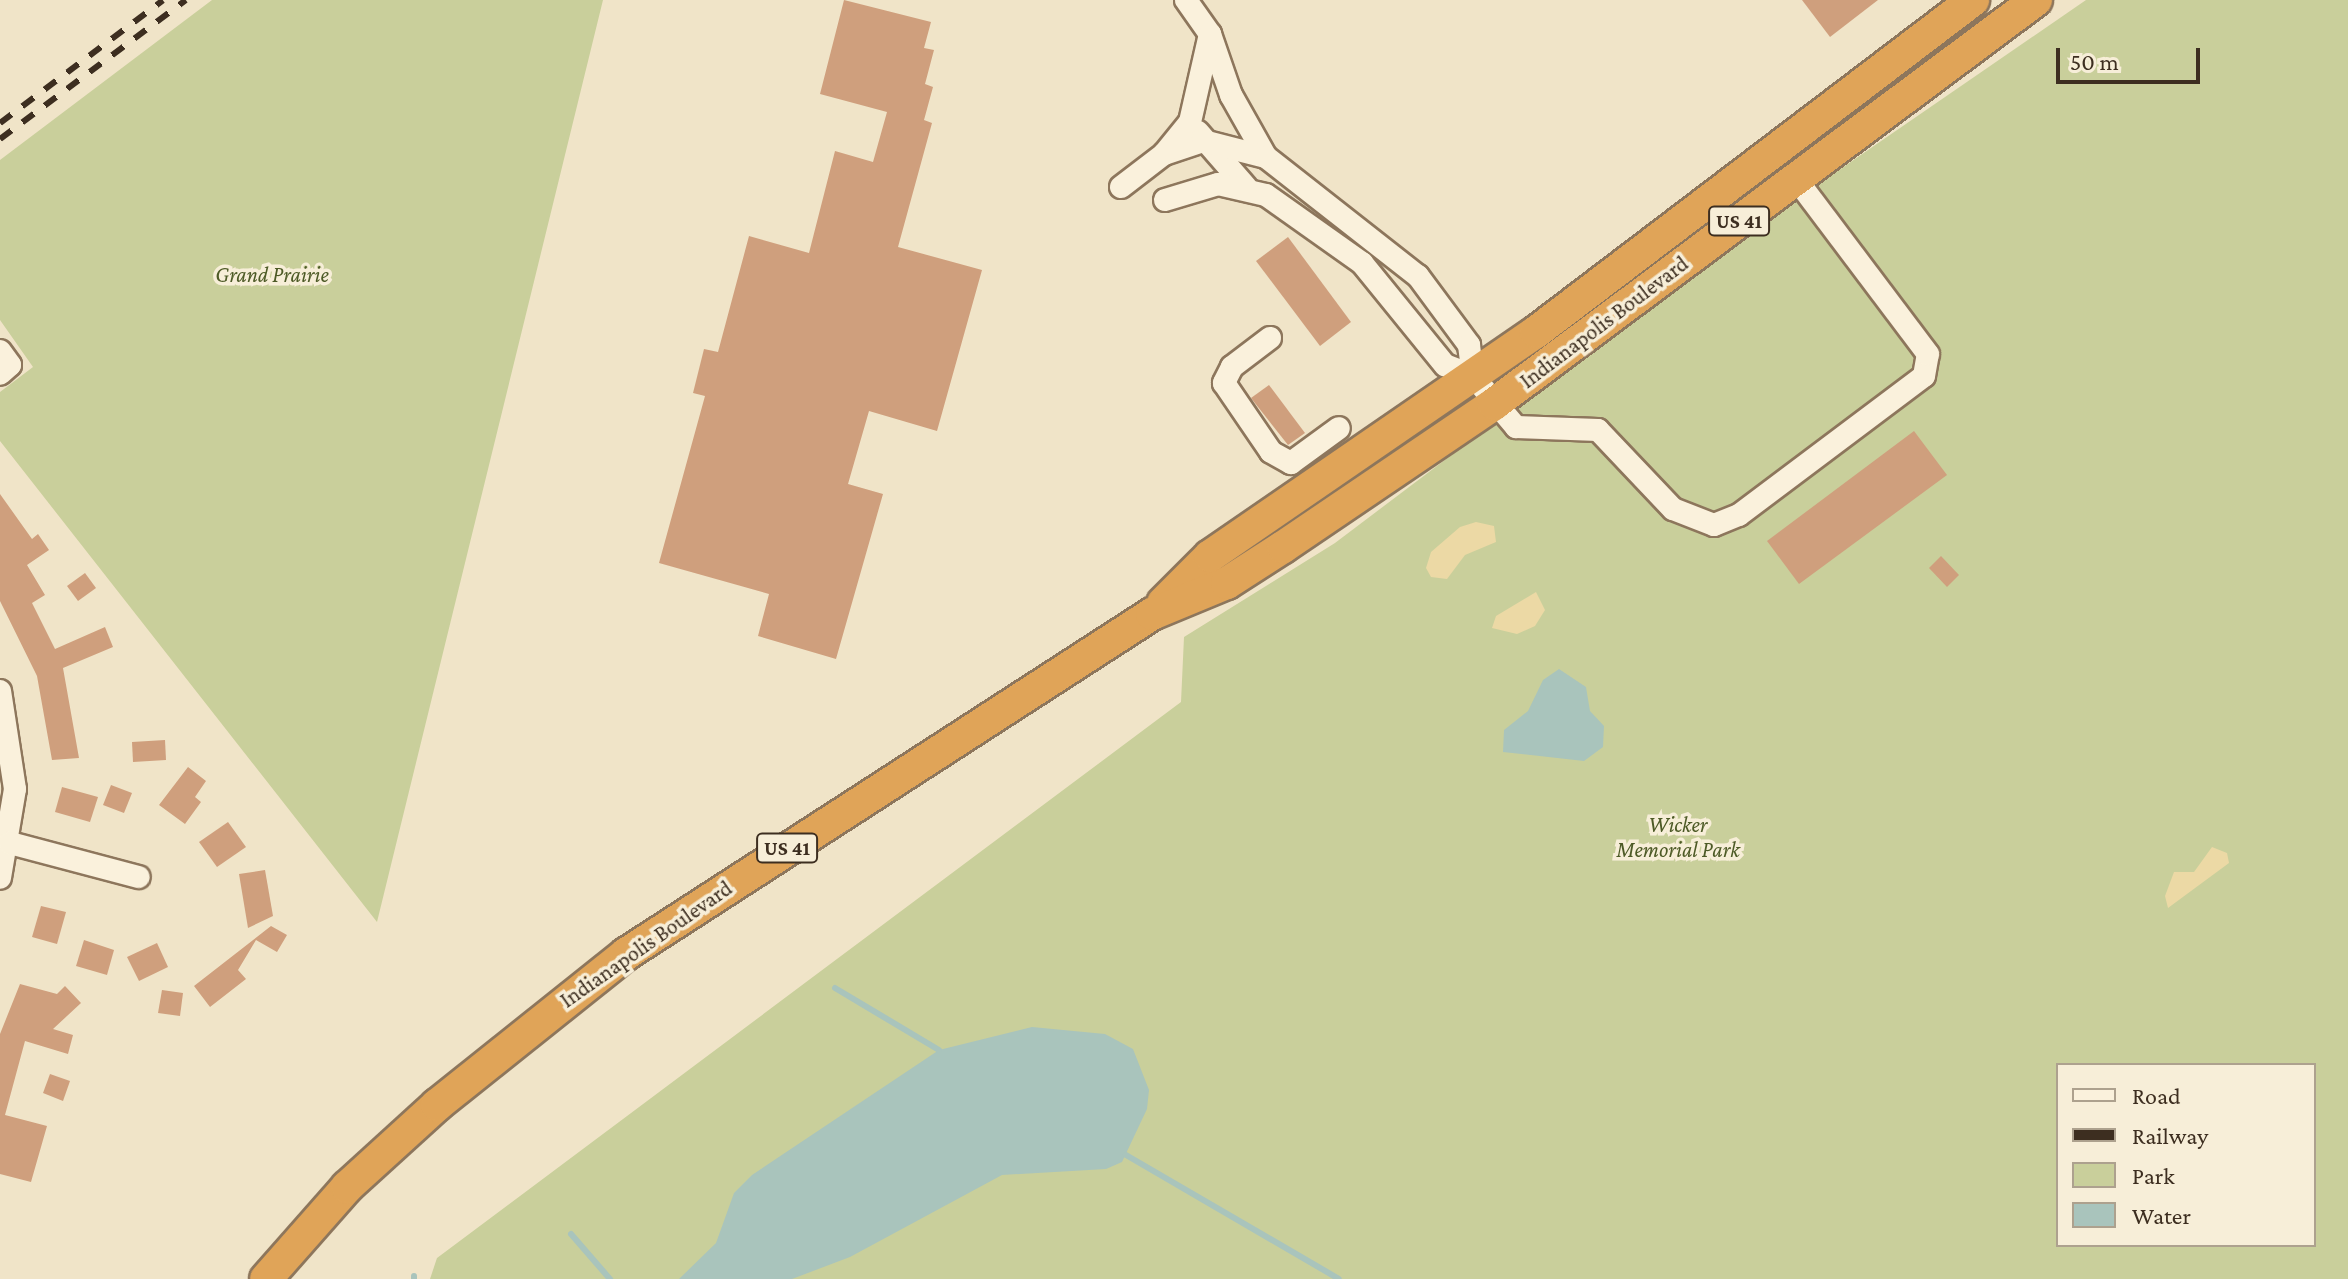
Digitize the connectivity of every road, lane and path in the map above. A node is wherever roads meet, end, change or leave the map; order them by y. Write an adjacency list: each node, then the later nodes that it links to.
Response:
1 (1186, 0): 4 (street)
2 (1973, 0): 14 (highway, Indianapolis Boulevard / US 41)
3 (2036, 0): 9 (highway, Indianapolis Boulevard / US 41)
4 (1210, 34): 5 (street); 8 (street)
5 (1190, 122): 6 (street); 7 (street)
6 (1203, 141): 7 (street); 8 (street); 11 (street)
7 (1164, 154): 10 (street)
8 (1266, 157): 14 (street)
9 (1796, 179): 15 (highway, Indianapolis Boulevard / US 41); 15 (street)
10 (1121, 187)
11 (1246, 187): 12 (street); 14 (street)
12 (1165, 200)
13 (1270, 338): 16 (street)
14 (1473, 376): 15 (street); 17 (highway, Indianapolis Boulevard / US 41)
15 (1494, 404): 17 (highway, Indianapolis Boulevard / US 41)
16 (1339, 428)
17 (1152, 614): 22 (highway, Indianapolis Boulevard / US 41)
18 (0, 691): 19 (street)
19 (10, 843): 20 (street); 21 (street)
20 (139, 877)
21 (0, 878)
22 (266, 1279)

